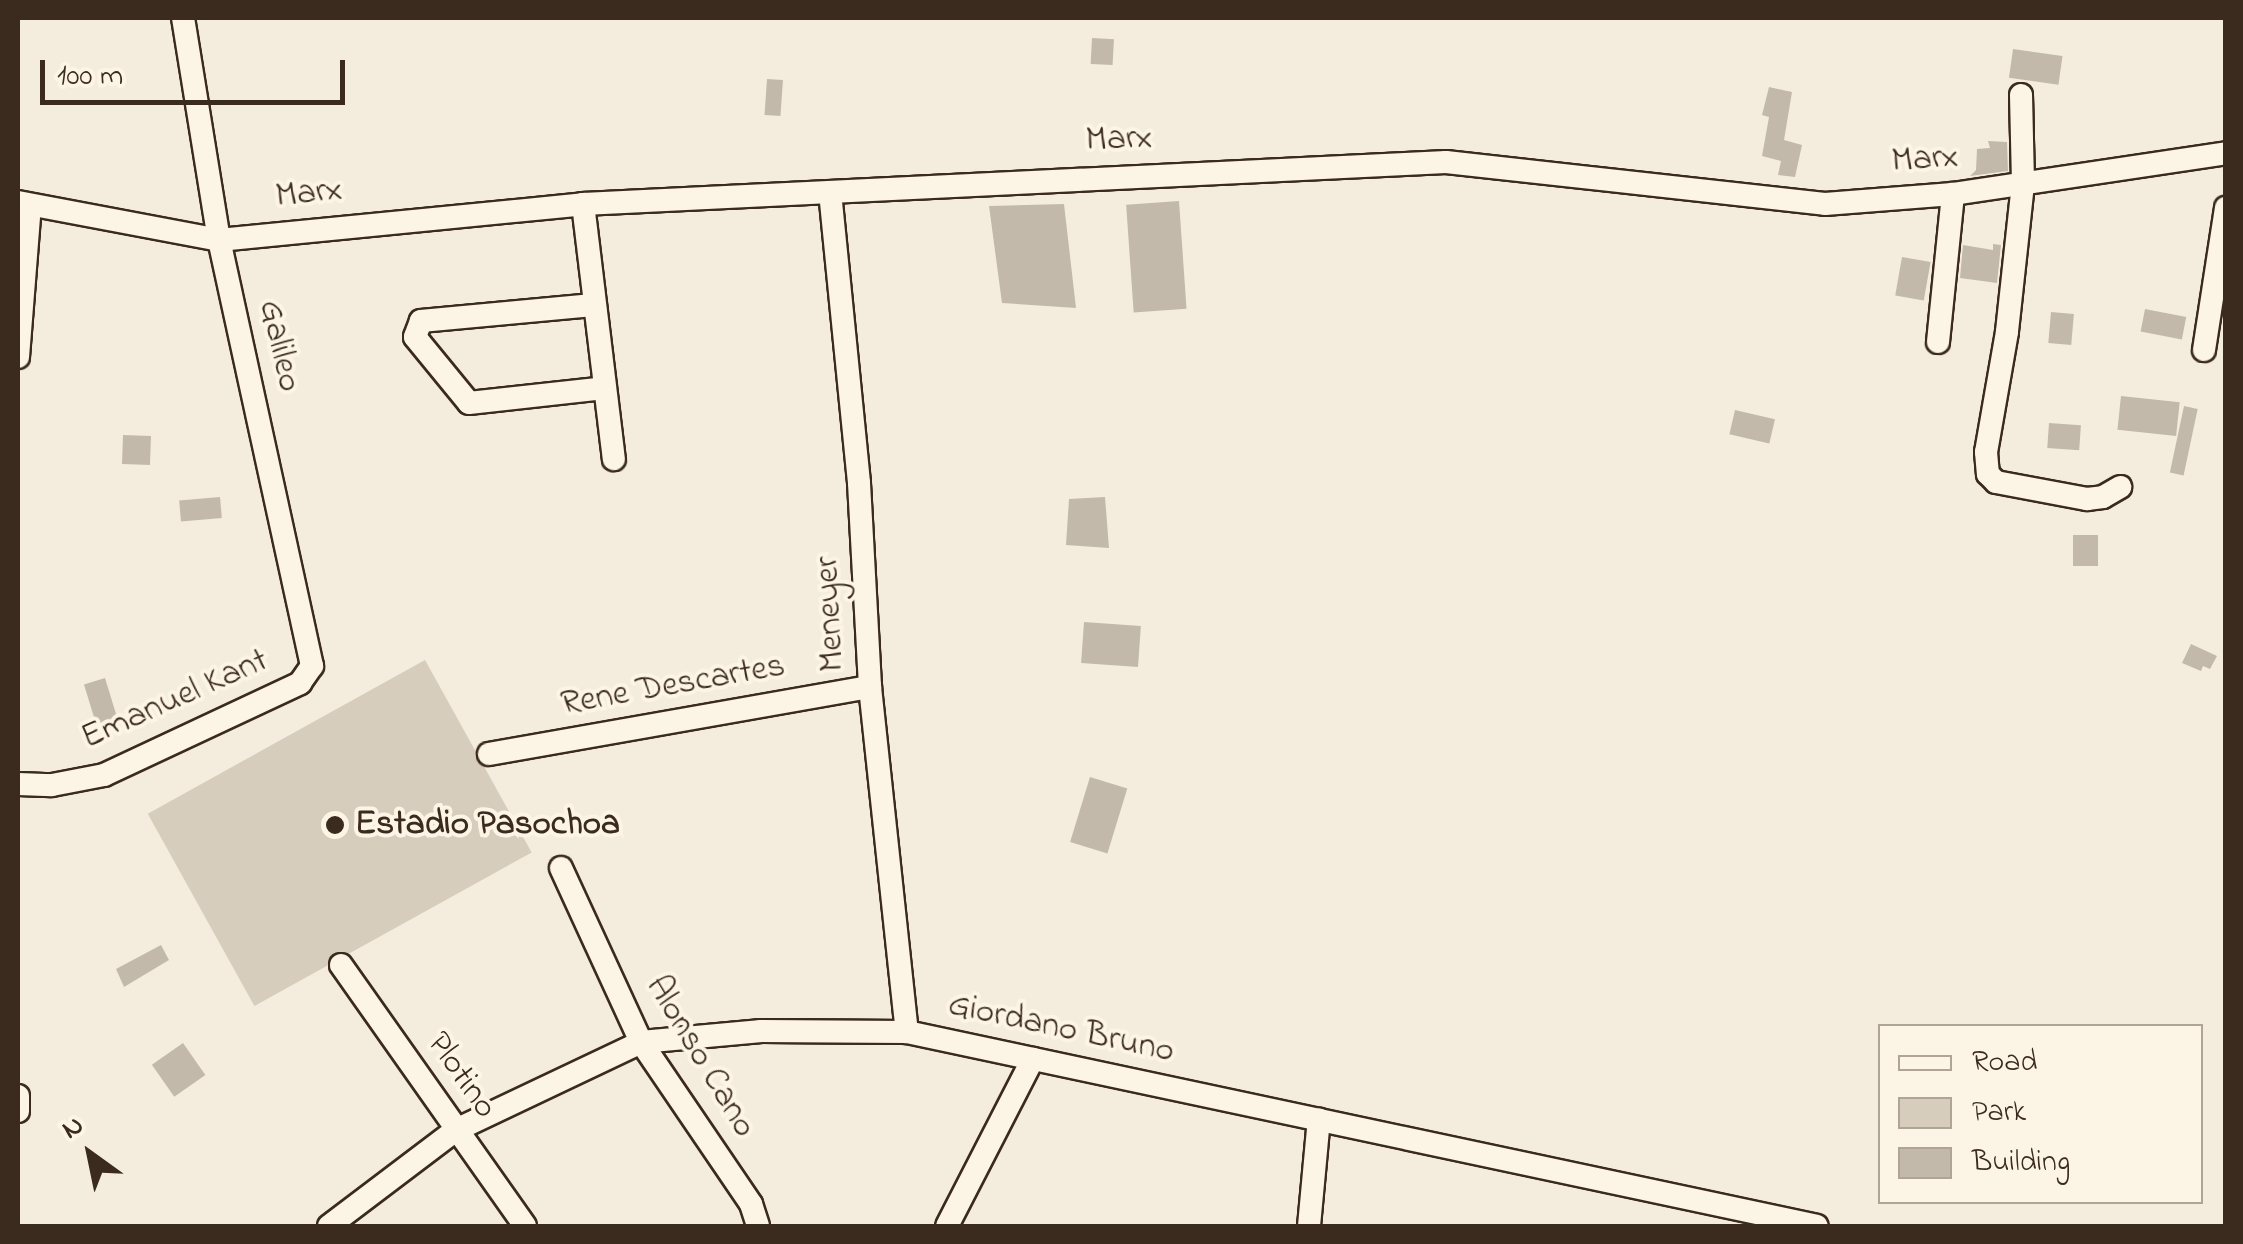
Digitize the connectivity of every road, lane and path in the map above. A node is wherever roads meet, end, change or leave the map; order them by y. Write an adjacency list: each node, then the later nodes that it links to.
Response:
1 (183, 18): 10 (street, Galileo)
2 (2021, 95): 4 (street)
3 (2226, 153): 4 (street, Marx)
4 (2023, 184): 6 (street, Marx); 17 (street)
5 (830, 192): 6 (street, Marx); 8 (street, Marx); 19 (street, Meneyer)
6 (1953, 194): 12 (street)
7 (24, 204): 10 (street, Marx); 14 (street)
8 (584, 204): 10 (street, Marx); 11 (street)
9 (2226, 208): 13 (street)
10 (219, 240): 18 (street, Galileo)
11 (594, 306): 15 (street); 15 (street)
12 (1938, 342)
13 (2204, 350)
14 (18, 357)
15 (604, 388): 16 (street)
16 (614, 458)
17 (2120, 486)
18 (300, 684): 21 (street, Emanuel Kant)
19 (870, 686): 20 (street, Rene Descartes); 24 (street, Meneyer)
20 (489, 754)
21 (18, 784)
22 (561, 868): 25 (street, Alonso Cano)
23 (341, 966): 30 (street, Plotino)
24 (908, 1032): 25 (street, Giordano Bruno); 26 (street, Giordano Bruno)
25 (641, 1042): 30 (street, Giordano Bruno); 33 (street, Alonso Cano)
26 (1032, 1059): 29 (street, Giordano Bruno); 34 (street)
27 (18, 1096): 28 (street)
28 (18, 1111)
29 (1319, 1119): 35 (street); 36 (street, Giordano Bruno)
30 (456, 1130): 31 (street, Giordano Bruno); 32 (street, Plotino)
31 (329, 1226)
32 (525, 1226)
33 (758, 1226)
34 (947, 1226)
35 (1309, 1226)
36 (1817, 1226)

